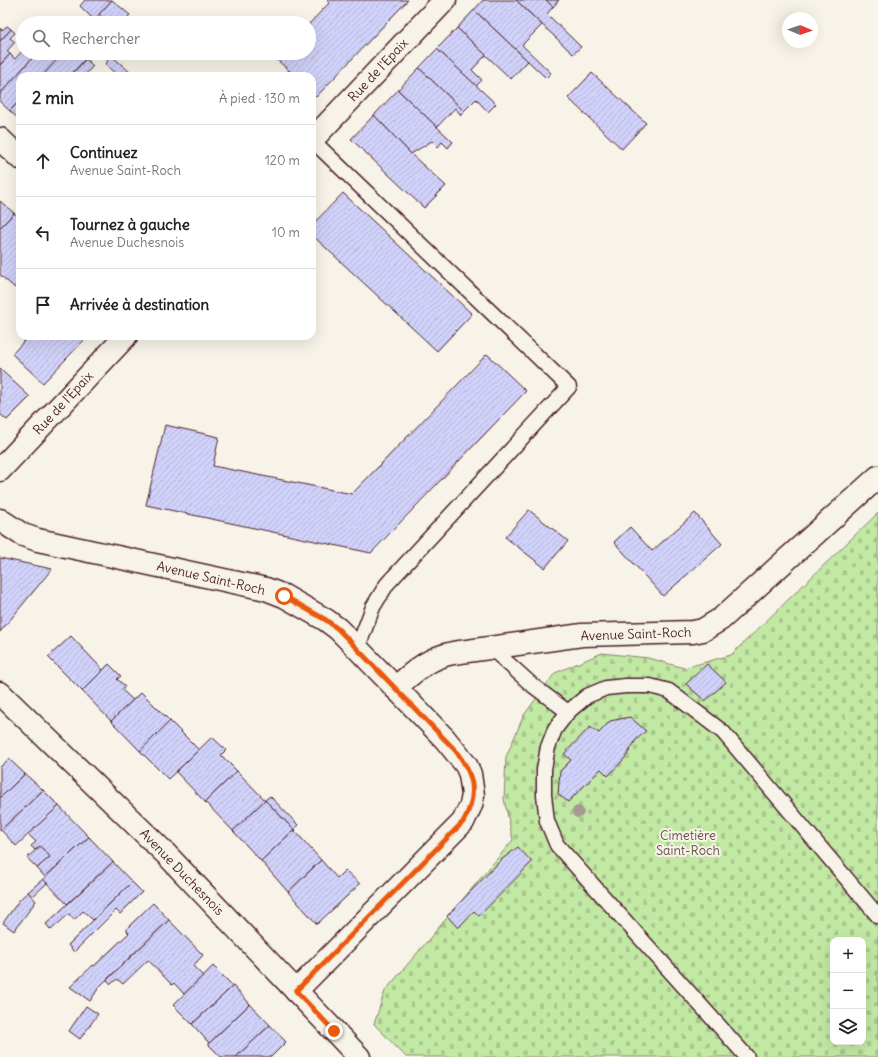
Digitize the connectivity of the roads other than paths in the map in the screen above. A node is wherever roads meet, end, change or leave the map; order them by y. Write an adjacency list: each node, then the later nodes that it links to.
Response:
1 (445, 0): 2 (street, Rue de l'Epaix)
2 (316, 136)
3 (0, 139): 5 (street)
4 (316, 144): 10 (lane)
5 (16, 154)
6 (122, 340): 7 (street, Rue de l'Epaix)
7 (0, 470)
8 (878, 477): 11 (street, Avenue Saint-Roch)
9 (0, 520): 10 (street, Avenue Saint-Roch)
10 (355, 646): 12 (street, Avenue Saint-Roch)
11 (490, 647): 12 (street, Avenue Saint-Roch); 14 (lane)
12 (396, 688): 16 (street, Avenue Saint-Roch)
13 (0, 693): 16 (street, Avenue Duchesnois)
14 (568, 712): 15 (lane); 18 (lane)
15 (878, 916)
16 (296, 991): 17 (street, Avenue Duchesnois)
17 (359, 1057)
18 (747, 1057)

